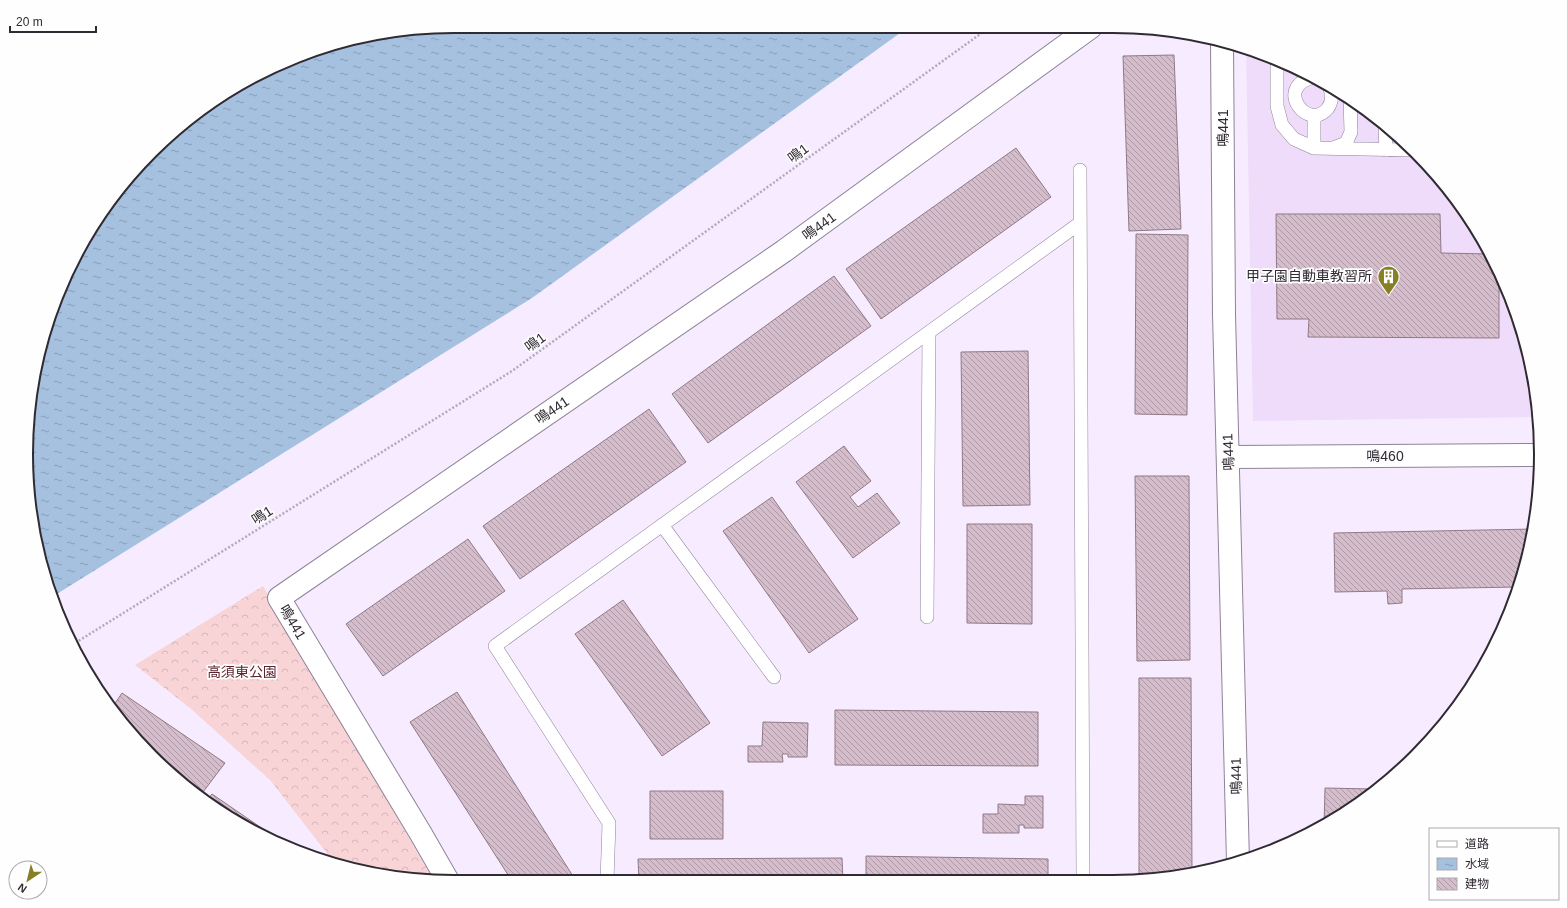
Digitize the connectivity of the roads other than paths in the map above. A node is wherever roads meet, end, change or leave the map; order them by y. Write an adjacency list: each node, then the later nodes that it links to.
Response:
1 (1083, 33): 22 (street, 鳴441)
2 (1222, 47): 17 (street, 鳴441)
3 (1277, 66): 9 (lane)
4 (1307, 80): 7 (lane)
5 (1330, 93): 7 (lane)
6 (1350, 106): 10 (lane)
7 (1314, 115): 9 (lane)
8 (1385, 133): 11 (lane)
9 (1314, 148): 10 (lane)
10 (1331, 148): 11 (lane)
11 (1386, 150): 12 (lane)
12 (1405, 150)
13 (1080, 170): 14 (lane)
14 (1080, 223): 15 (lane); 24 (lane)
15 (929, 333): 18 (lane); 19 (lane)
16 (1534, 455): 17 (street, 鳴460)
17 (1228, 457): 21 (street, 鳴441)
18 (662, 525): 20 (lane); 23 (lane)
19 (927, 617)
20 (774, 677)
21 (1238, 856)
22 (444, 875)
23 (607, 875)
24 (1083, 875)

